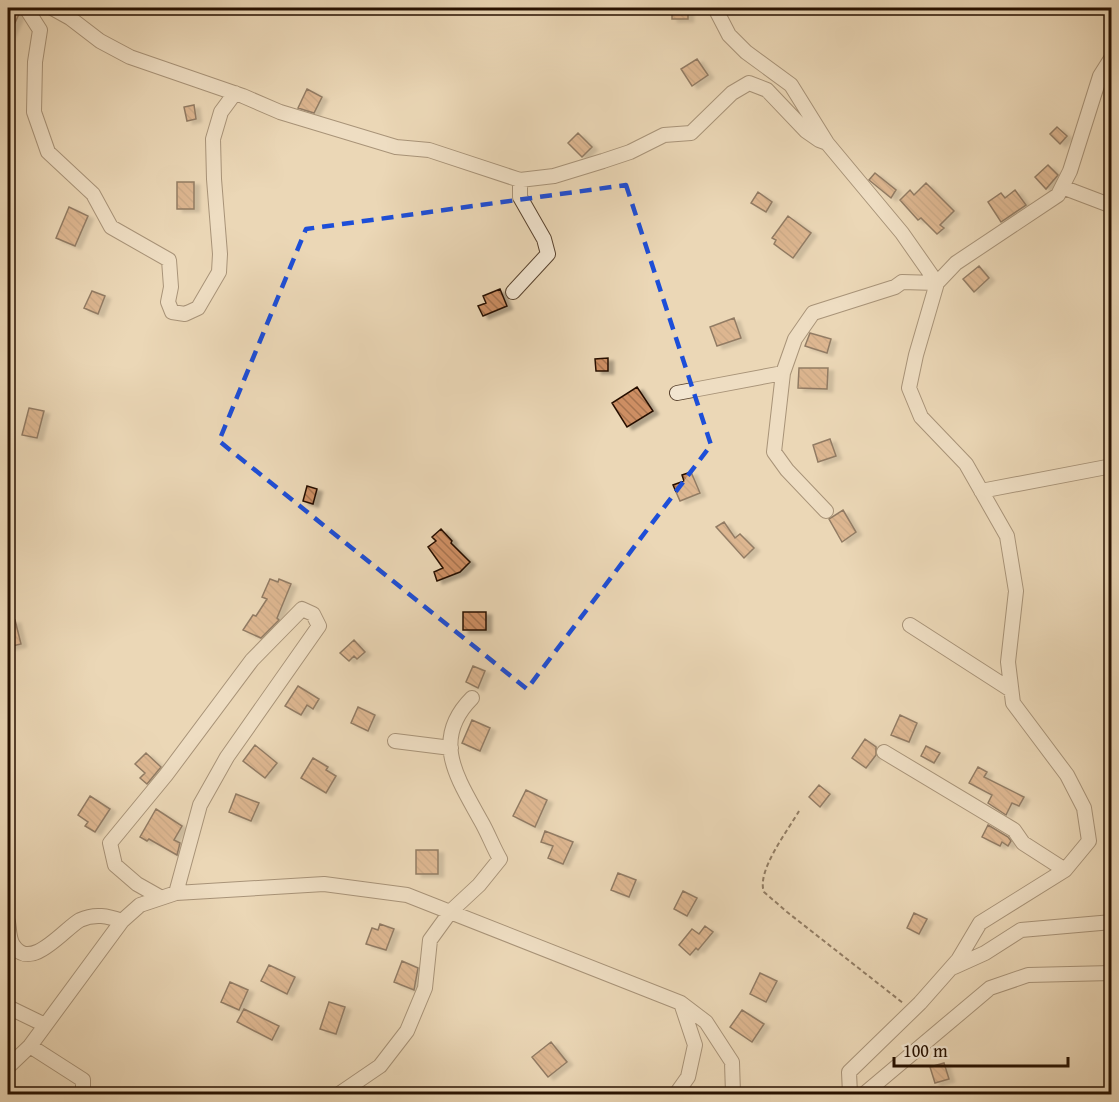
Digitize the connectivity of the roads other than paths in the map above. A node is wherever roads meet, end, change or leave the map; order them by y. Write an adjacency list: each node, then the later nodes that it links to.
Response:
1 (26, 8): 5 (street)
2 (52, 8): 5 (street)
3 (716, 8): 6 (street)
4 (1112, 57): 8 (street)
5 (235, 93): 7 (street)
6 (827, 143): 7 (street); 10 (street)
7 (520, 180): 11 (street)
8 (1062, 187): 9 (street); 10 (street)
9 (1112, 206)
10 (937, 283): 12 (street); 15 (street)
11 (513, 292)
12 (783, 373): 13 (street); 16 (street)
13 (676, 393)
14 (1112, 466): 15 (street)
15 (981, 491): 18 (street)
16 (826, 511)
17 (910, 625): 18 (street)
18 (1011, 690): 23 (street)
19 (472, 698): 21 (street)
20 (395, 741): 21 (street)
21 (451, 748): 26 (street)
22 (884, 753): 23 (street)
23 (1065, 870): 30 (street)
24 (176, 893): 25 (street); 25 (street); 26 (street)
25 (160, 897): 27 (street)
26 (451, 911): 32 (street); 38 (street)
27 (122, 921): 28 (street); 34 (street)
28 (8, 922)
29 (1112, 922): 30 (street)
30 (950, 969): 41 (street)
31 (1112, 973): 42 (street)
32 (681, 1003): 39 (street); 40 (street)
33 (8, 1007): 34 (street)
34 (45, 1025): 35 (street)
35 (30, 1046): 36 (street); 37 (street)
36 (8, 1067)
37 (83, 1095)
38 (339, 1095)
39 (676, 1095)
40 (733, 1095)
41 (850, 1095)
42 (864, 1095)

